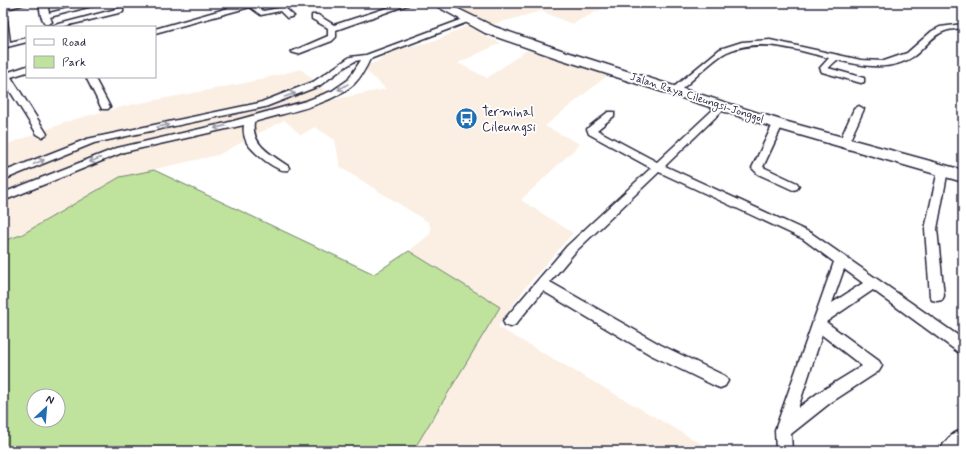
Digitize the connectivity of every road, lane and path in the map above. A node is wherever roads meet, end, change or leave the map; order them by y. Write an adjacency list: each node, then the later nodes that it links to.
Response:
1 (26, 3): 7 (street)
2 (43, 3): 9 (street)
3 (99, 3): 9 (street)
4 (409, 3): 17 (street)
5 (437, 3): 13 (main road, Jalan Raya Cileungsi-Jonggol)
6 (254, 4): 10 (street); 19 (street)
7 (3, 8)
8 (120, 10): 15 (street)
9 (45, 16): 14 (street)
10 (290, 16)
11 (315, 17): 17 (street)
12 (3, 20): 21 (street)
13 (469, 20): 23 (street); 29 (main road, Jalan Raya Cileungsi-Jonggol)
14 (50, 26)
15 (55, 26)
16 (959, 27): 18 (street); 24 (street)
17 (332, 28): 22 (street)
18 (963, 30)
19 (156, 31)
20 (26, 40): 21 (street)
21 (5, 45)
22 (295, 52)
23 (367, 57): 34 (street, one-way to 34); 41 (street, one-way to 23)
24 (835, 57): 28 (street); 29 (street)
25 (26, 69): 26 (street)
26 (5, 76): 36 (street)
27 (90, 78): 31 (street)
28 (861, 80)
29 (674, 91): 30 (main road, Jalan Raya Cileungsi-Jonggol)
30 (722, 106): 35 (main road, Jalan Raya Cileungsi-Jonggol); 38 (street)
31 (105, 107)
32 (859, 109): 37 (street)
33 (611, 114): 38 (street)
34 (249, 120): 39 (street); 44 (street, one-way to 44)
35 (778, 124): 37 (main road, Jalan Raya Cileungsi-Jonggol); 43 (street)
36 (42, 134)
37 (844, 142): 40 (main road, Jalan Raya Cileungsi-Jonggol)
38 (658, 167): 45 (street); 47 (street)
39 (284, 168)
40 (943, 170): 42 (main road, Jalan Raya Cileungsi-Jonggol); 48 (street)
41 (3, 176)
42 (963, 176)
43 (793, 186)
44 (3, 197)
45 (841, 260): 46 (street); 50 (street)
46 (874, 283): 50 (street); 51 (street)
47 (542, 284): 49 (street); 52 (street)
48 (937, 296)
49 (510, 321)
50 (819, 321): 53 (street); 53 (street)
51 (963, 347)
52 (720, 381)
53 (784, 430): 55 (street)
54 (963, 437): 56 (street)
55 (784, 451)
56 (948, 451)

